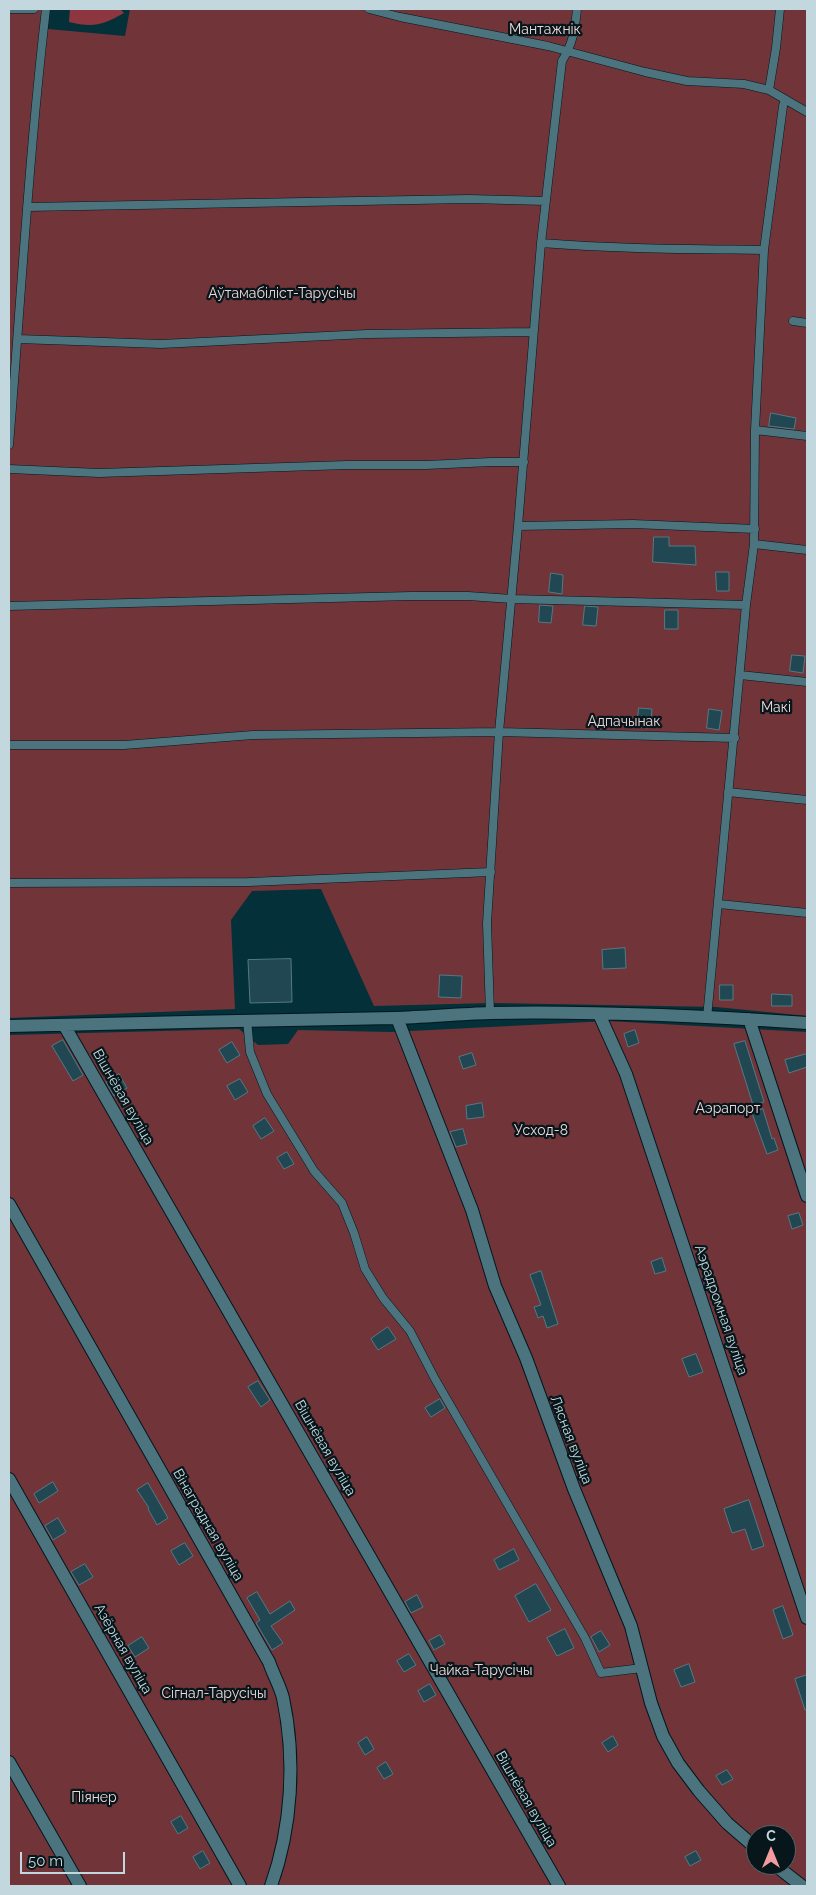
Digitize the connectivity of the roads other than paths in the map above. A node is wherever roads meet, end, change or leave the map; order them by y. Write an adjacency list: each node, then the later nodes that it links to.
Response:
1 (9, 9): 2 (lane)
2 (34, 9)
3 (46, 9): 12 (lane)
4 (369, 9): 7 (lane)
5 (577, 9): 7 (lane)
6 (780, 9): 8 (lane)
7 (568, 51): 8 (lane); 11 (lane)
8 (769, 90): 9 (lane)
9 (785, 99): 10 (lane); 14 (lane)
10 (807, 112)
11 (546, 201): 12 (lane); 13 (lane)
12 (27, 207): 18 (lane)
13 (542, 243): 14 (lane); 17 (lane)
14 (764, 250): 19 (lane)
15 (793, 321): 16 (lane)
16 (807, 323)
17 (533, 332): 18 (lane); 22 (lane)
18 (18, 339): 21 (lane)
19 (755, 430): 20 (lane); 25 (lane)
20 (807, 436)
21 (9, 445)
22 (524, 462): 23 (lane); 24 (lane)
23 (9, 469)
24 (518, 526): 25 (lane); 28 (lane)
25 (755, 529): 26 (lane)
26 (754, 544): 27 (lane); 29 (lane)
27 (807, 550)
28 (512, 599): 29 (lane); 30 (lane); 33 (lane)
29 (746, 605): 31 (lane)
30 (9, 606)
31 (740, 675): 32 (lane); 34 (lane)
32 (807, 682)
33 (499, 732): 34 (lane); 35 (lane); 38 (lane)
34 (734, 738): 36 (lane)
35 (9, 745)
36 (728, 792): 37 (lane); 40 (lane)
37 (807, 800)
38 (491, 872): 39 (lane); 42 (lane)
39 (9, 883)
40 (719, 904): 41 (lane); 45 (lane)
41 (807, 914)
42 (490, 1013): 43 (street); 44 (street)
43 (599, 1014): 45 (street); 54 (street, Аэрадромная вуліца)
44 (397, 1018): 47 (street); 55 (street, Лясная вуліца)
45 (707, 1018): 46 (street)
46 (749, 1019): 48 (street); 51 (street)
47 (247, 1020): 49 (street); 55 (lane)
48 (807, 1023)
49 (64, 1025): 50 (street); 62 (street, Вішнёвая вуліца)
50 (9, 1026)
51 (807, 1196)
52 (9, 1204): 61 (street, Вінаградная вуліца)
53 (9, 1479): 60 (street, Азёрная вуліца)
54 (807, 1618)
55 (642, 1668): 57 (street, Лясная вуліца)
56 (9, 1762): 59 (street)
57 (746, 1839)
58 (788, 1875): 63 (street)
59 (80, 1886)
60 (240, 1886)
61 (271, 1886)
62 (559, 1886)
63 (802, 1886)

